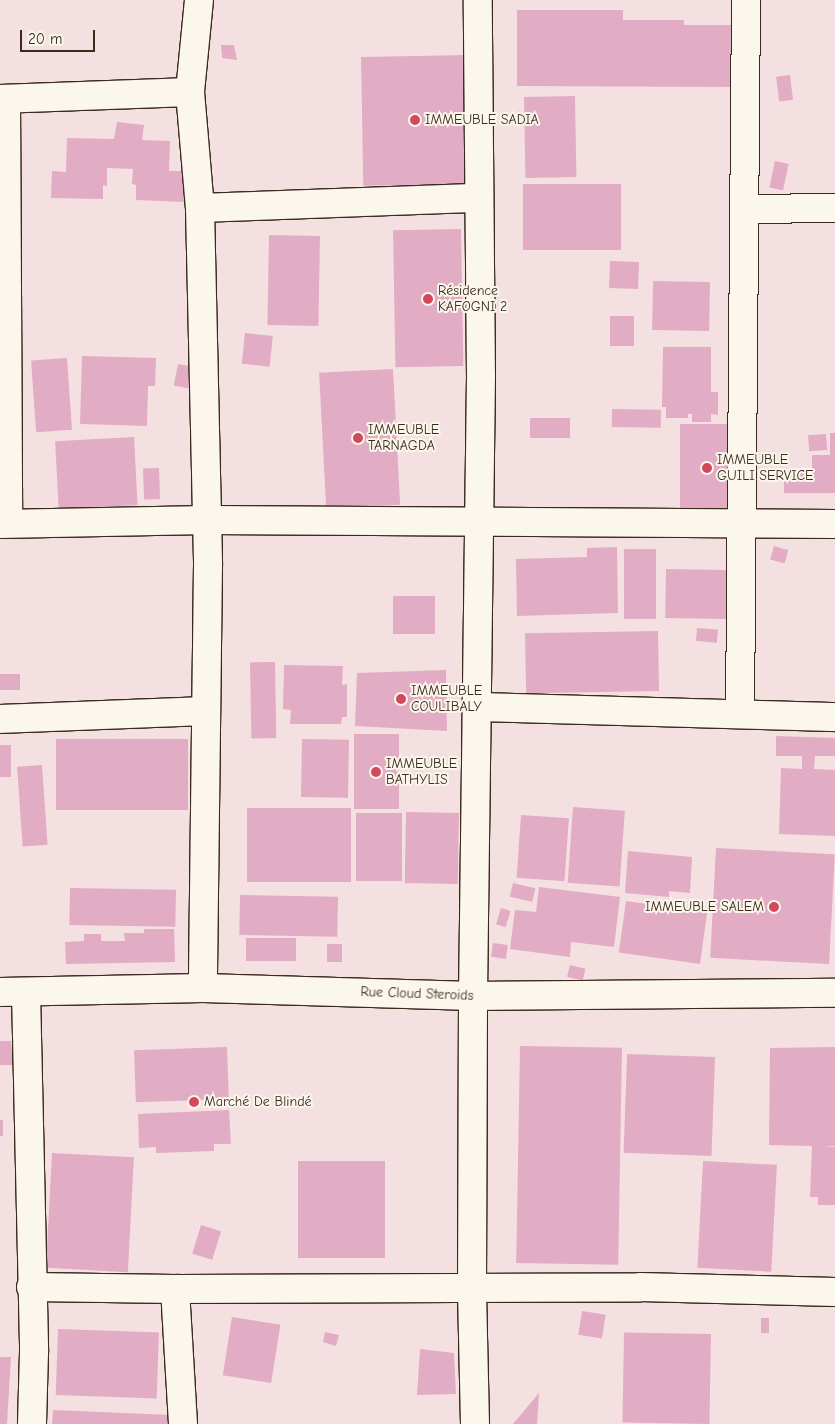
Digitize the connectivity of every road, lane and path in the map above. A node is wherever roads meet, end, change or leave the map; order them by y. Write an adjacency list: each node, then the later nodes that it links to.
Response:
1 (199, 0): 4 (street)
2 (478, 0): 6 (street)
3 (746, 0): 9 (street)
4 (190, 92): 5 (street); 7 (street)
5 (3, 99): 13 (street)
6 (479, 198): 7 (street); 12 (street)
7 (200, 208): 10 (street)
8 (835, 208): 9 (street)
9 (744, 209): 11 (street)
10 (206, 520): 12 (street); 13 (street); 16 (street)
11 (741, 522): 12 (street); 14 (street); 17 (street)
12 (479, 523): 15 (street)
13 (4, 524)
14 (835, 524)
15 (476, 707): 17 (street); 23 (street)
16 (205, 711): 19 (street); 20 (street)
17 (740, 714): 18 (street)
18 (835, 716)
19 (0, 719)
20 (203, 988): 21 (street, Rue Cloud Steroids); 23 (street, Rue Cloud Steroids)
21 (13, 992): 24 (street)
22 (835, 993): 23 (street, Rue Cloud Steroids)
23 (472, 996): 25 (street)
24 (32, 1287): 26 (street); 28 (street)
25 (472, 1287): 26 (street); 27 (street); 30 (street)
26 (175, 1289): 29 (street)
27 (835, 1292)
28 (32, 1424)
29 (183, 1424)
30 (475, 1424)

